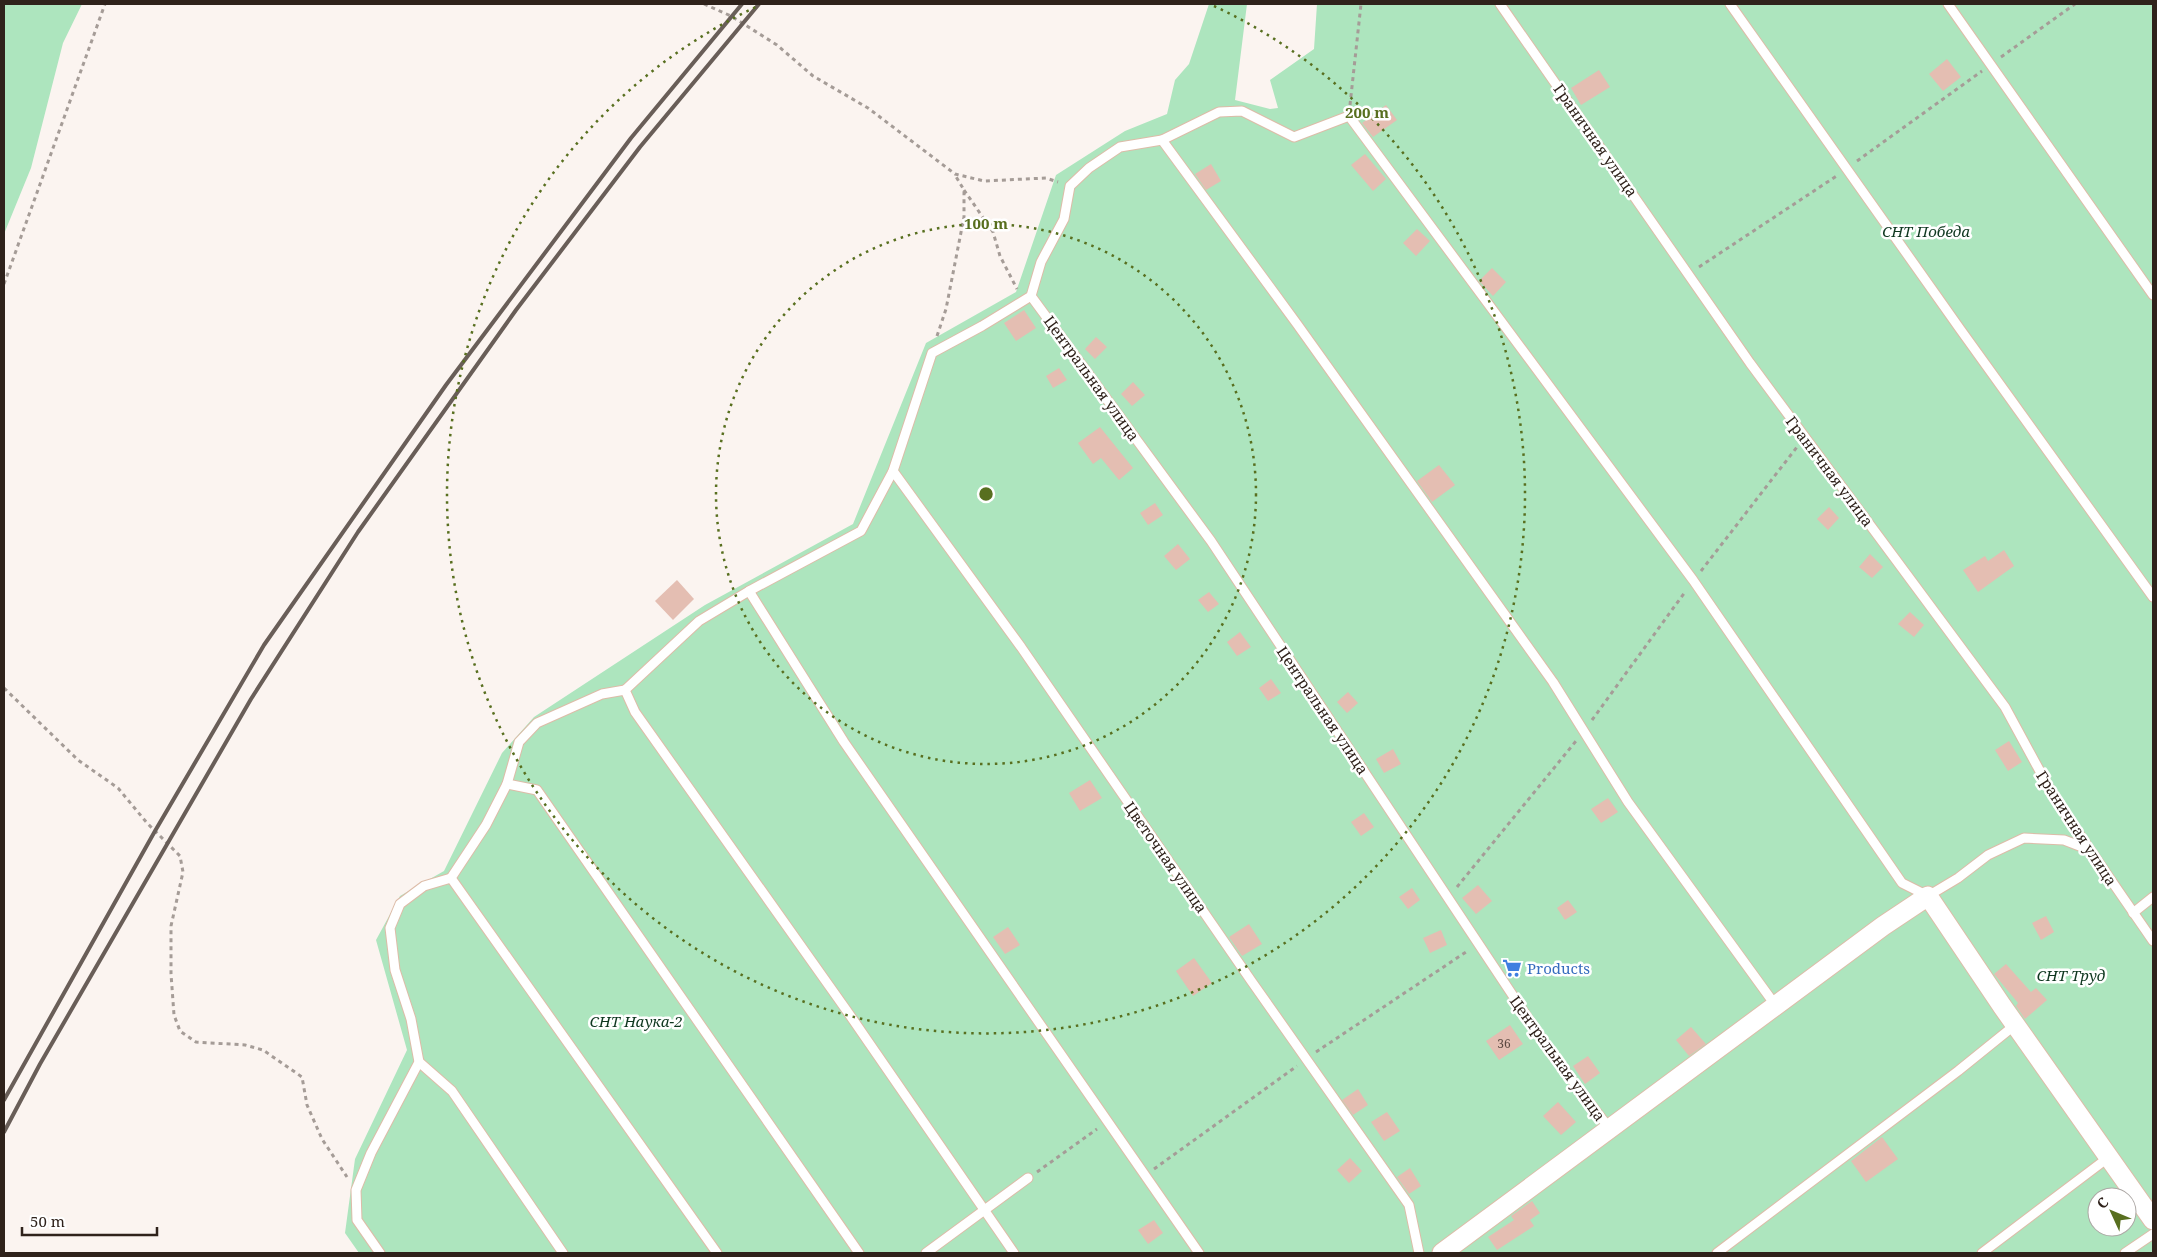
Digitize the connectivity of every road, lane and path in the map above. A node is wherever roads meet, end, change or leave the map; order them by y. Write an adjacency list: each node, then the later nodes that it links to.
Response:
1 (105, 4): 16 (path)
2 (704, 4): 12 (path)
3 (1361, 4): 9 (path)
4 (1500, 4): 15 (lane, Граничная улица)
5 (1730, 4): 11 (lane)
6 (1948, 4): 8 (lane)
7 (2075, 4): 8 (path)
8 (1991, 64): 11 (path); 17 (lane)
9 (1349, 116): 10 (lane); 22 (lane)
10 (1162, 140): 13 (lane); 35 (lane)
11 (1847, 169): 15 (path); 24 (lane)
12 (955, 174): 13 (path); 14 (path)
13 (1070, 186): 18 (lane)
14 (964, 190): 18 (path); 19 (path)
15 (1688, 274): 20 (lane, Граничная улица)
16 (4, 284)
17 (2153, 295)
18 (1031, 296): 19 (lane); 34 (lane, Центральная улица)
19 (932, 353): 21 (lane)
20 (1805, 437): 22 (path); 28 (lane, Граничная улица)
21 (893, 471): 23 (lane); 37 (lane, Цветочная улица)
22 (1693, 580): 30 (lane)
23 (749, 591): 26 (lane); 39 (lane)
24 (2153, 597)
25 (4, 688): 44 (path)
26 (625, 690): 27 (lane); 45 (lane)
27 (508, 784): 29 (lane); 51 (lane)
28 (2090, 850): 30 (lane); 32 (lane, Граничная улица)
29 (451, 878): 38 (lane); 50 (lane)
30 (1928, 896): 35 (street); 36 (street)
31 (2153, 897): 32 (lane)
32 (2133, 913): 33 (lane, Граничная улица)
33 (2153, 941)
34 (1478, 943): 37 (path); 40 (lane, Центральная улица)
35 (1776, 1006): 40 (street)
36 (2015, 1024): 41 (street); 57 (lane)
37 (1306, 1059): 42 (path); 55 (lane, Цветочная улица)
38 (420, 1062): 44 (lane); 49 (lane)
39 (1108, 1121): 42 (lane); 43 (path)
40 (1610, 1129): 56 (street)
41 (2109, 1157): 46 (street); 58 (lane)
42 (1145, 1175): 54 (lane)
43 (1028, 1178): 45 (lane)
44 (356, 1190): 48 (lane)
45 (984, 1210): 52 (lane); 53 (lane)
46 (2153, 1220)
47 (2153, 1234): 59 (lane)
48 (380, 1253)
49 (563, 1253)
50 (717, 1253)
51 (859, 1253)
52 (926, 1253)
53 (1014, 1253)
54 (1199, 1253)
55 (1420, 1253)
56 (1442, 1253)
57 (1717, 1253)
58 (1982, 1253)
59 (2125, 1253)

